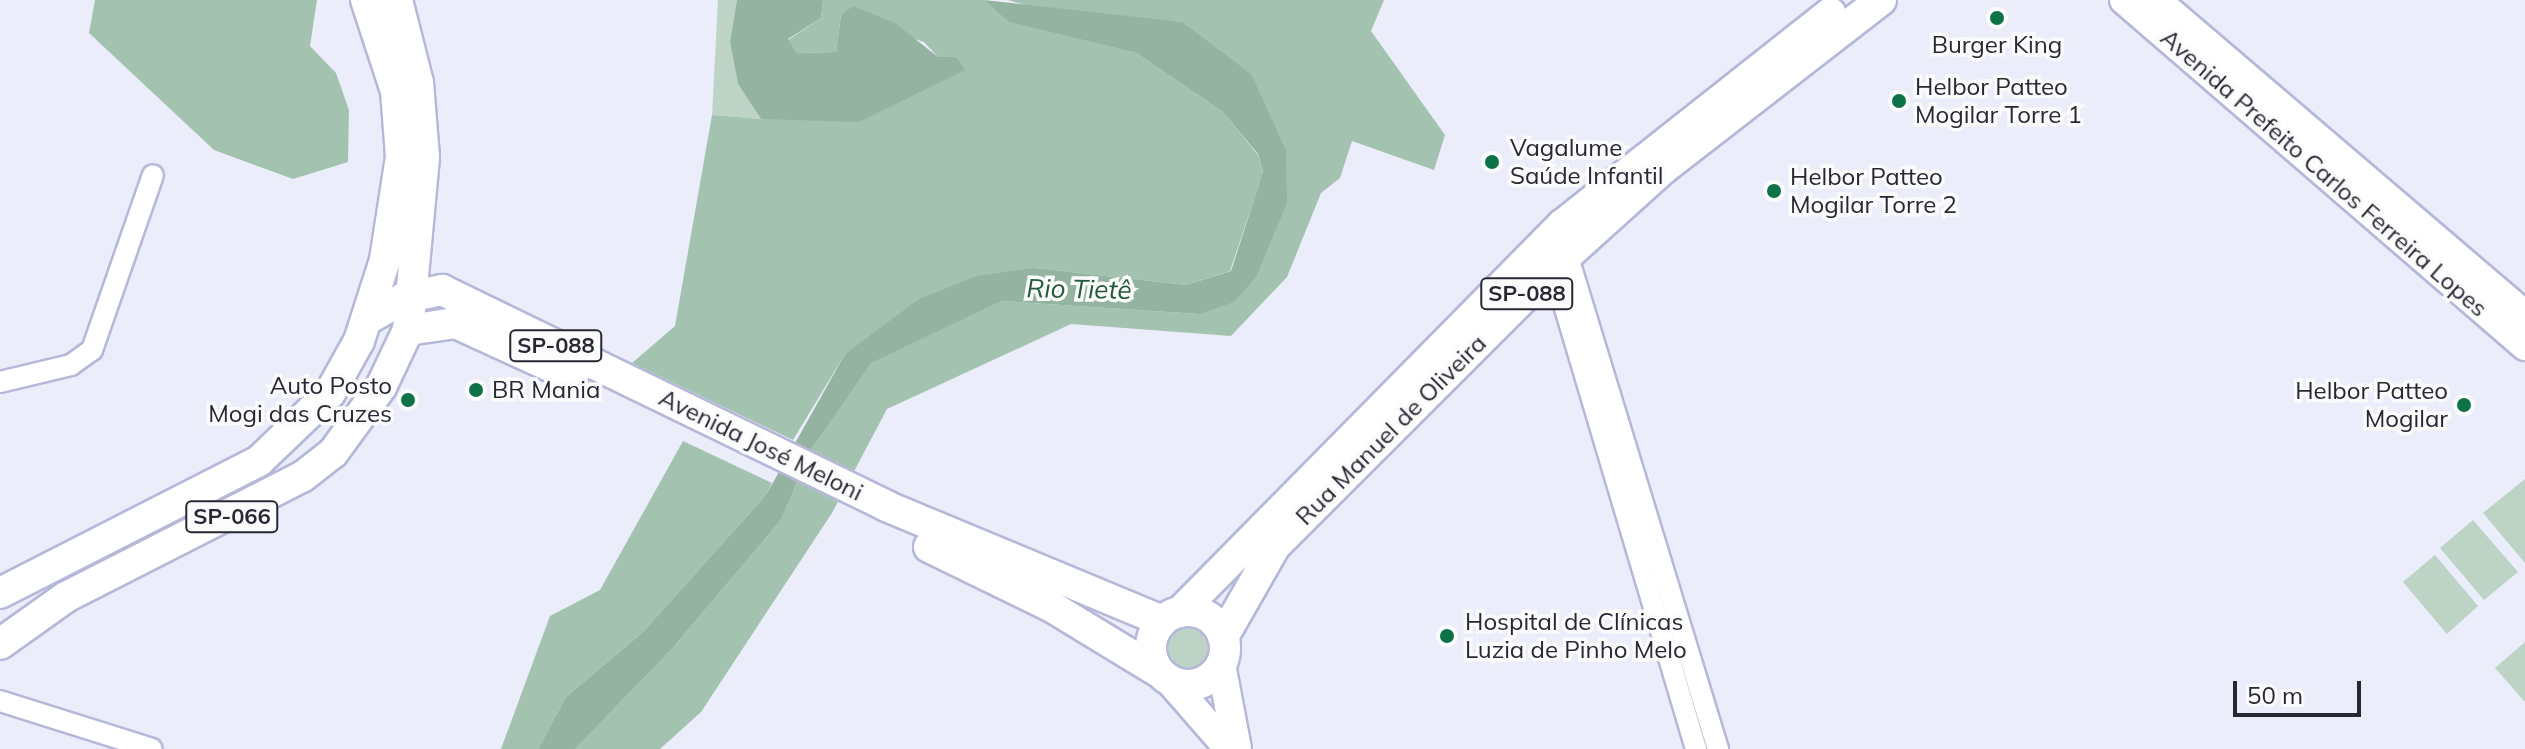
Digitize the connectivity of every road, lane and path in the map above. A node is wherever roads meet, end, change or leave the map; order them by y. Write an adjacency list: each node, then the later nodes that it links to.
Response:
1 (366, 0): 11 (main road, SP-066)
2 (397, 0): 9 (main road, SP-066)
3 (1847, 0): 18 (main road, Rua Manuel de Oliveira / SP-088)
4 (1881, 0): 8 (main road, Rua Manuel de Oliveira / SP-088)
5 (2124, 0): 13 (main road, Avenida Prefeito Carlos Ferreira Lopes)
6 (2156, 0): 10 (main road, Avenida Prefeito Carlos Ferreira Lopes)
7 (153, 175): 14 (street)
8 (1560, 261): 20 (main road, Rua Manuel de Oliveira / SP-088); 26 (street); 27 (street)
9 (415, 294): 11 (main road); 12 (main road, SP-066); 15 (main road, Avenida José Meloni / SP-088)
10 (2525, 315)
11 (366, 320): 17 (main road, SP-066)
12 (408, 330): 15 (main road, Avenida José Meloni / SP-088); 19 (main road, SP-066)
13 (2525, 346)
14 (0, 382)
15 (745, 448): 16 (main road, Avenida José Meloni / SP-088)
16 (880, 513): 18 (main road, Avenida José Meloni / SP-088); 21 (main road, Avenida José Meloni / SP-088)
17 (0, 593)
18 (1171, 617): 20 (main road, SP-088); 21 (main road)
19 (0, 644)
20 (1222, 650): 21 (main road); 25 (main road)
21 (1164, 676): 24 (main road, Avenida José Meloni)
22 (0, 701): 23 (street)
23 (152, 749)
24 (1229, 749)
25 (1237, 749)
26 (1696, 749)
27 (1718, 749)

